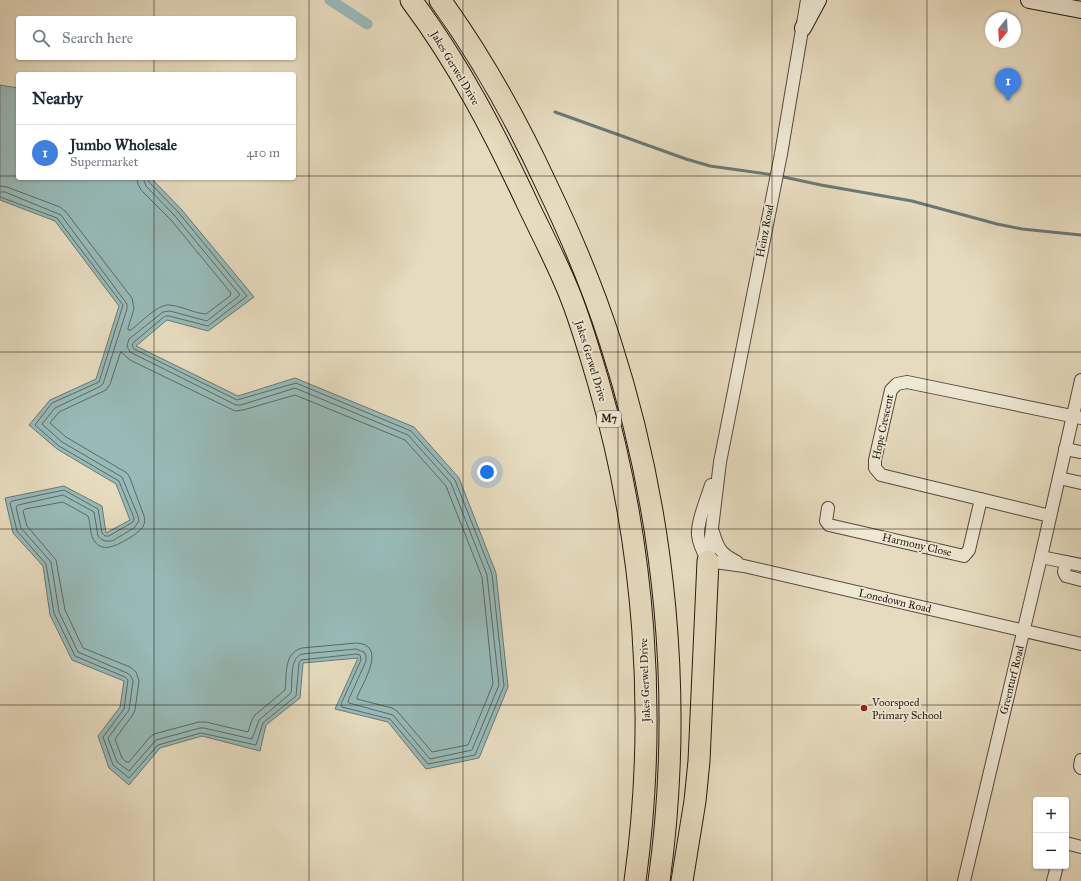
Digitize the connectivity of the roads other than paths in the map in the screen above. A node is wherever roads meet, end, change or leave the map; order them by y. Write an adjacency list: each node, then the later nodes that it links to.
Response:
1 (411, 0): 32 (highway, Jakes Gerwel Drive / M7)
2 (440, 0): 33 (highway, Jakes Gerwel Drive / M7)
3 (807, 0): 7 (street, Heinz Road)
4 (818, 0): 7 (main road)
5 (1029, 0): 6 (main road)
6 (1081, 10)
7 (803, 28): 12 (street, Heinz Road)
8 (1081, 380): 9 (street, Greenturf Road)
9 (1077, 417): 10 (street, Greenturf Road); 15 (street, Hope Crescent)
10 (1065, 449): 11 (street); 13 (street, Greenturf Road)
11 (1081, 452)
12 (720, 462): 18 (street, Heinz Road); 20 (street, Heinz Road)
13 (1059, 478): 14 (street); 17 (street, Greenturf Road)
14 (1081, 483)
15 (981, 499): 16 (street, Harmony Close); 17 (street, Hope Crescent)
16 (828, 508)
17 (1050, 516): 19 (street, Greenturf Road)
18 (711, 528): 20 (street, Heinz Road); 23 (street)
19 (1041, 556): 21 (street); 25 (street, Greenturf Road)
20 (708, 561): 23 (street, Lonedown Road); 34 (highway)
21 (1066, 562): 22 (street); 24 (street)
22 (1081, 565)
23 (744, 566): 25 (street, Lonedown Road)
24 (1081, 580)
25 (1024, 631): 26 (street, Lonedown Road); 35 (street, Greenturf Road)
26 (1081, 644)
27 (1081, 760): 28 (street)
28 (1081, 768)
29 (1069, 844): 30 (street)
30 (1081, 847)
31 (1056, 869): 36 (street)
32 (635, 881)
33 (659, 881)
34 (682, 881)
35 (964, 881)
36 (1053, 881)

